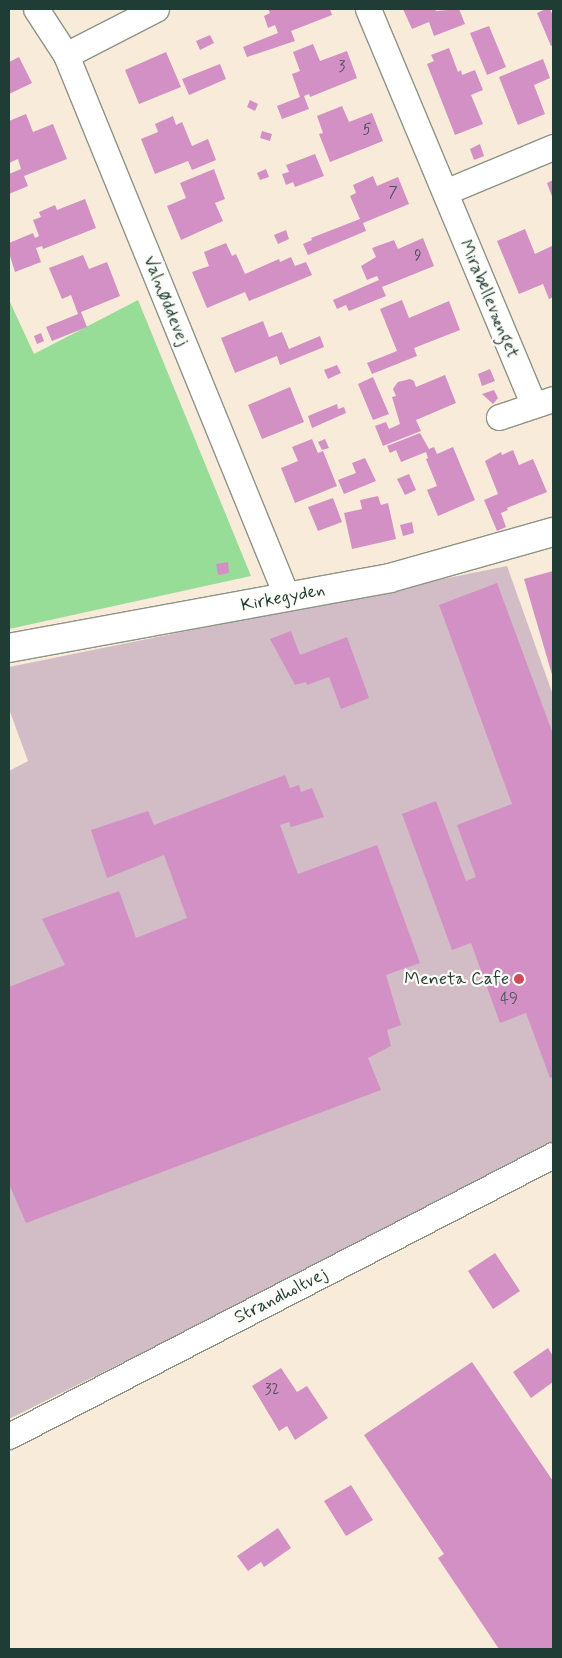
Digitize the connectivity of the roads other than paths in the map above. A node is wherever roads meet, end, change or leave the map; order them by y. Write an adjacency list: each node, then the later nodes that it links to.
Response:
1 (36, 9): 4 (street, Valnøddevej)
2 (156, 9): 4 (street)
3 (368, 9): 6 (street, Mirabellevænget)
4 (66, 55): 10 (street, Valnøddevej)
5 (553, 147): 6 (street)
6 (445, 192): 7 (street, Mirabellevænget)
7 (543, 402): 8 (street, Mirabellevænget)
8 (499, 417)
9 (553, 532): 10 (street, Kirkegyden)
10 (287, 597): 11 (street, Kirkegyden)
11 (9, 648)
12 (553, 1155): 13 (street, Strandholtvej)
13 (9, 1436)

